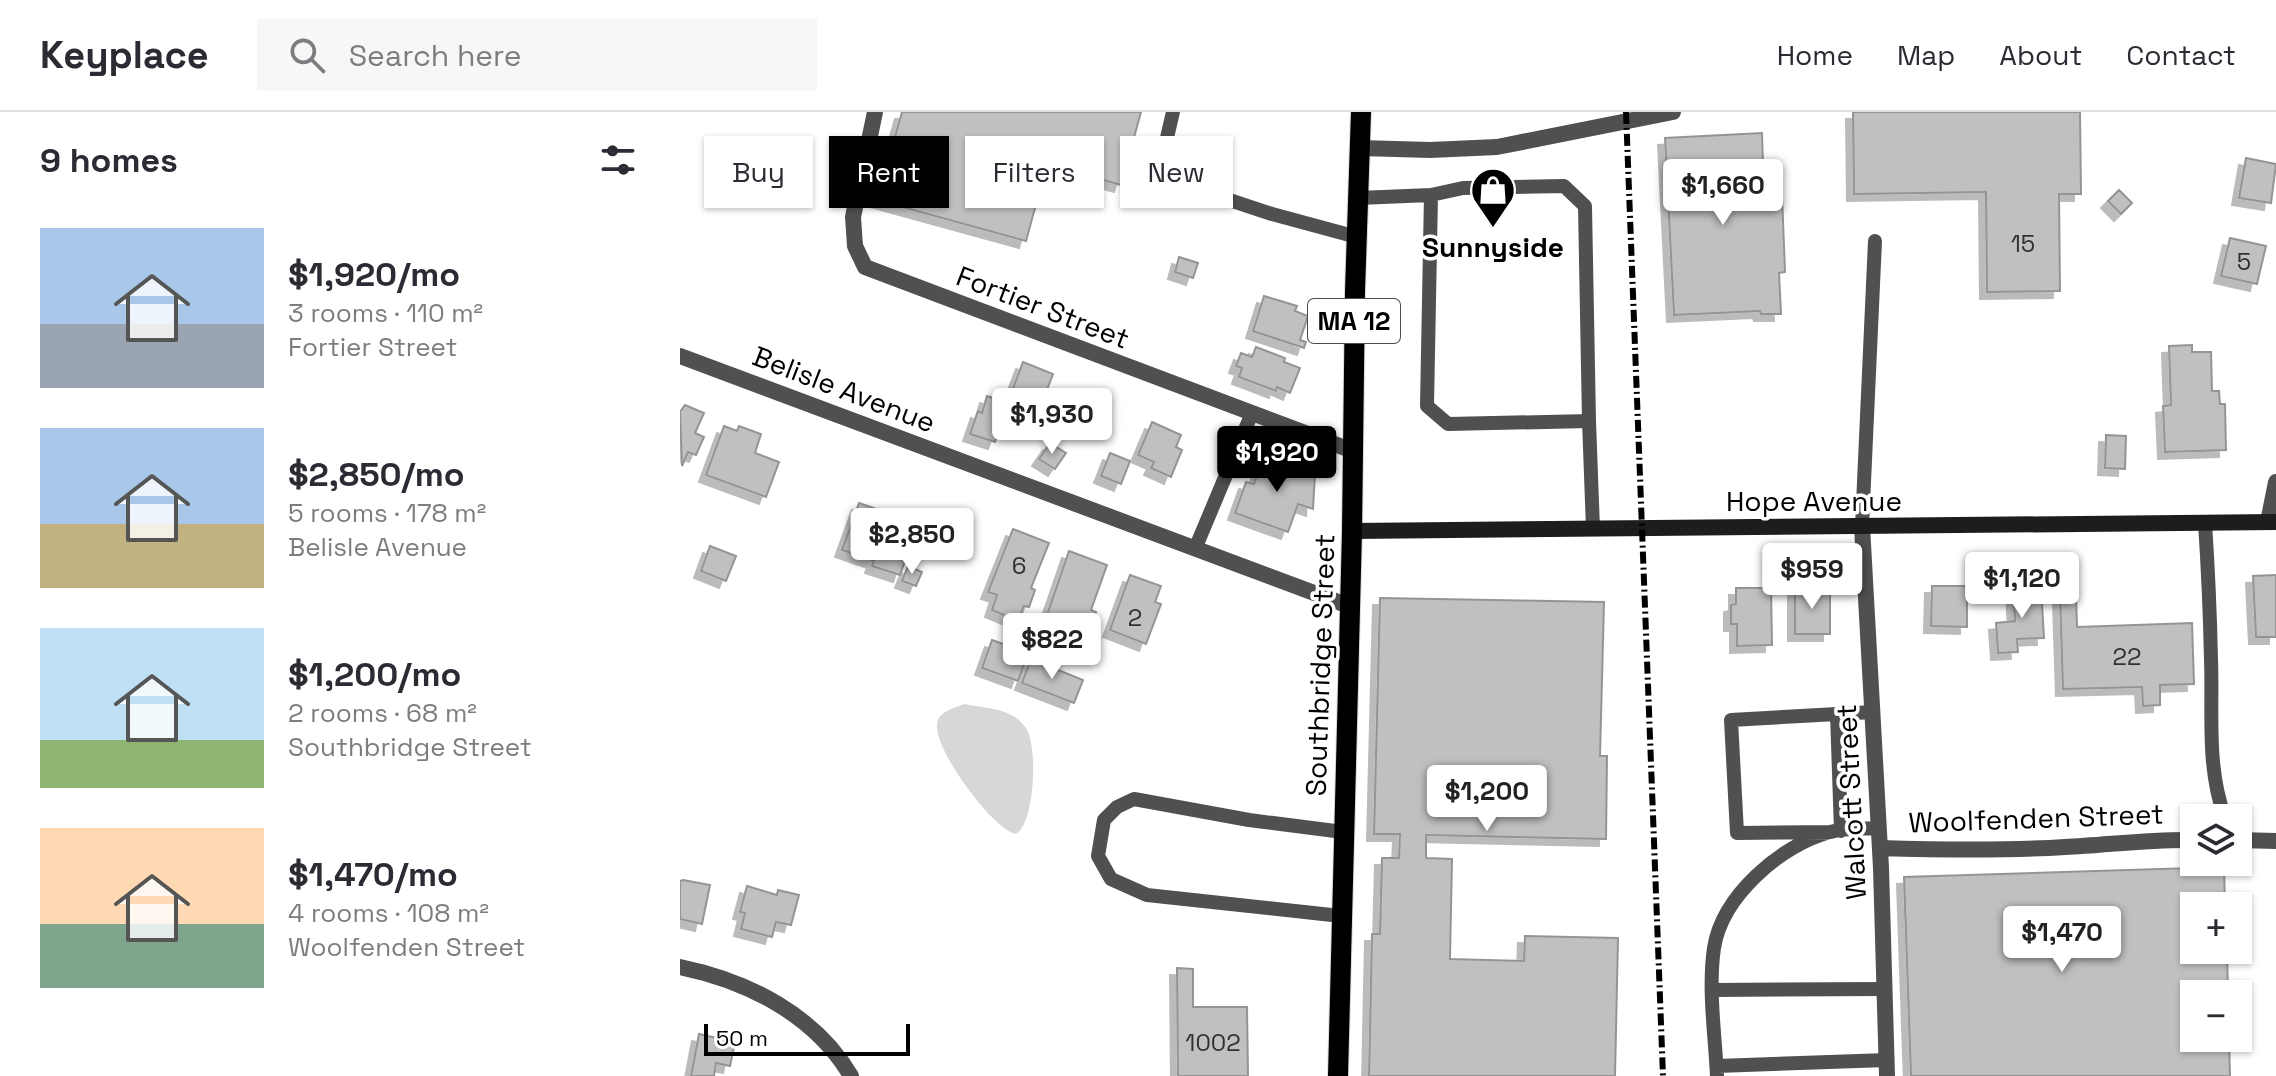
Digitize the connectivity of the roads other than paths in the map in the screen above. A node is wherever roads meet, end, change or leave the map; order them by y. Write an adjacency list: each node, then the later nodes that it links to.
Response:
1 (875, 112): 11 (street, Fortier Street)
2 (1173, 112): 8 (lane)
3 (1361, 112): 5 (main road, Southbridge Street / MA 12)
4 (1673, 112): 5 (street)
5 (1360, 148): 7 (main road, Southbridge Street / MA 12)
6 (1431, 195): 7 (lane); 12 (lane); 12 (lane)
7 (1358, 198): 8 (main road, Southbridge Street / MA 12)
8 (1357, 237): 13 (main road, Southbridge Street / MA 12)
9 (1875, 241): 17 (lane)
10 (680, 356): 20 (street, Belisle Avenue)
11 (1252, 413): 13 (street, Fortier Street); 20 (lane)
12 (1589, 421): 18 (lane)
13 (1353, 451): 19 (main road, Southbridge Street / MA 12)
14 (2276, 482): 15 (street)
15 (2272, 522): 16 (main road, Hope Avenue)
16 (2205, 523): 17 (main road, Hope Avenue); 24 (lane)
17 (1862, 526): 18 (main road, Hope Avenue); 22 (street, Walcott Street)
18 (1593, 529): 19 (main road, Hope Avenue)
19 (1352, 531): 21 (main road, Southbridge Street)
20 (1195, 549): 21 (street, Belisle Avenue)
21 (1349, 606): 27 (main road, Southbridge Street)
22 (1873, 712): 23 (lane); 25 (street, Walcott Street)
23 (1837, 714): 26 (lane); 26 (lane)
24 (2220, 804)
25 (1879, 828): 26 (lane); 31 (street, Walcott Street)
26 (1836, 831): 35 (lane)
27 (1343, 832): 32 (main road, Southbridge Street); 32 (lane)
28 (2180, 840): 31 (street, Woolfenden Street)
29 (2252, 840): 30 (street)
30 (2276, 841)
31 (1880, 848): 34 (street, Walcott Street)
32 (1341, 916): 39 (main road, Southbridge Street)
33 (680, 967): 38 (street)
34 (1885, 989): 35 (lane); 36 (street, Walcott Street)
35 (1713, 990): 37 (lane)
36 (1887, 1068): 37 (lane)
37 (1717, 1071)
38 (851, 1076)
39 (1338, 1076)

